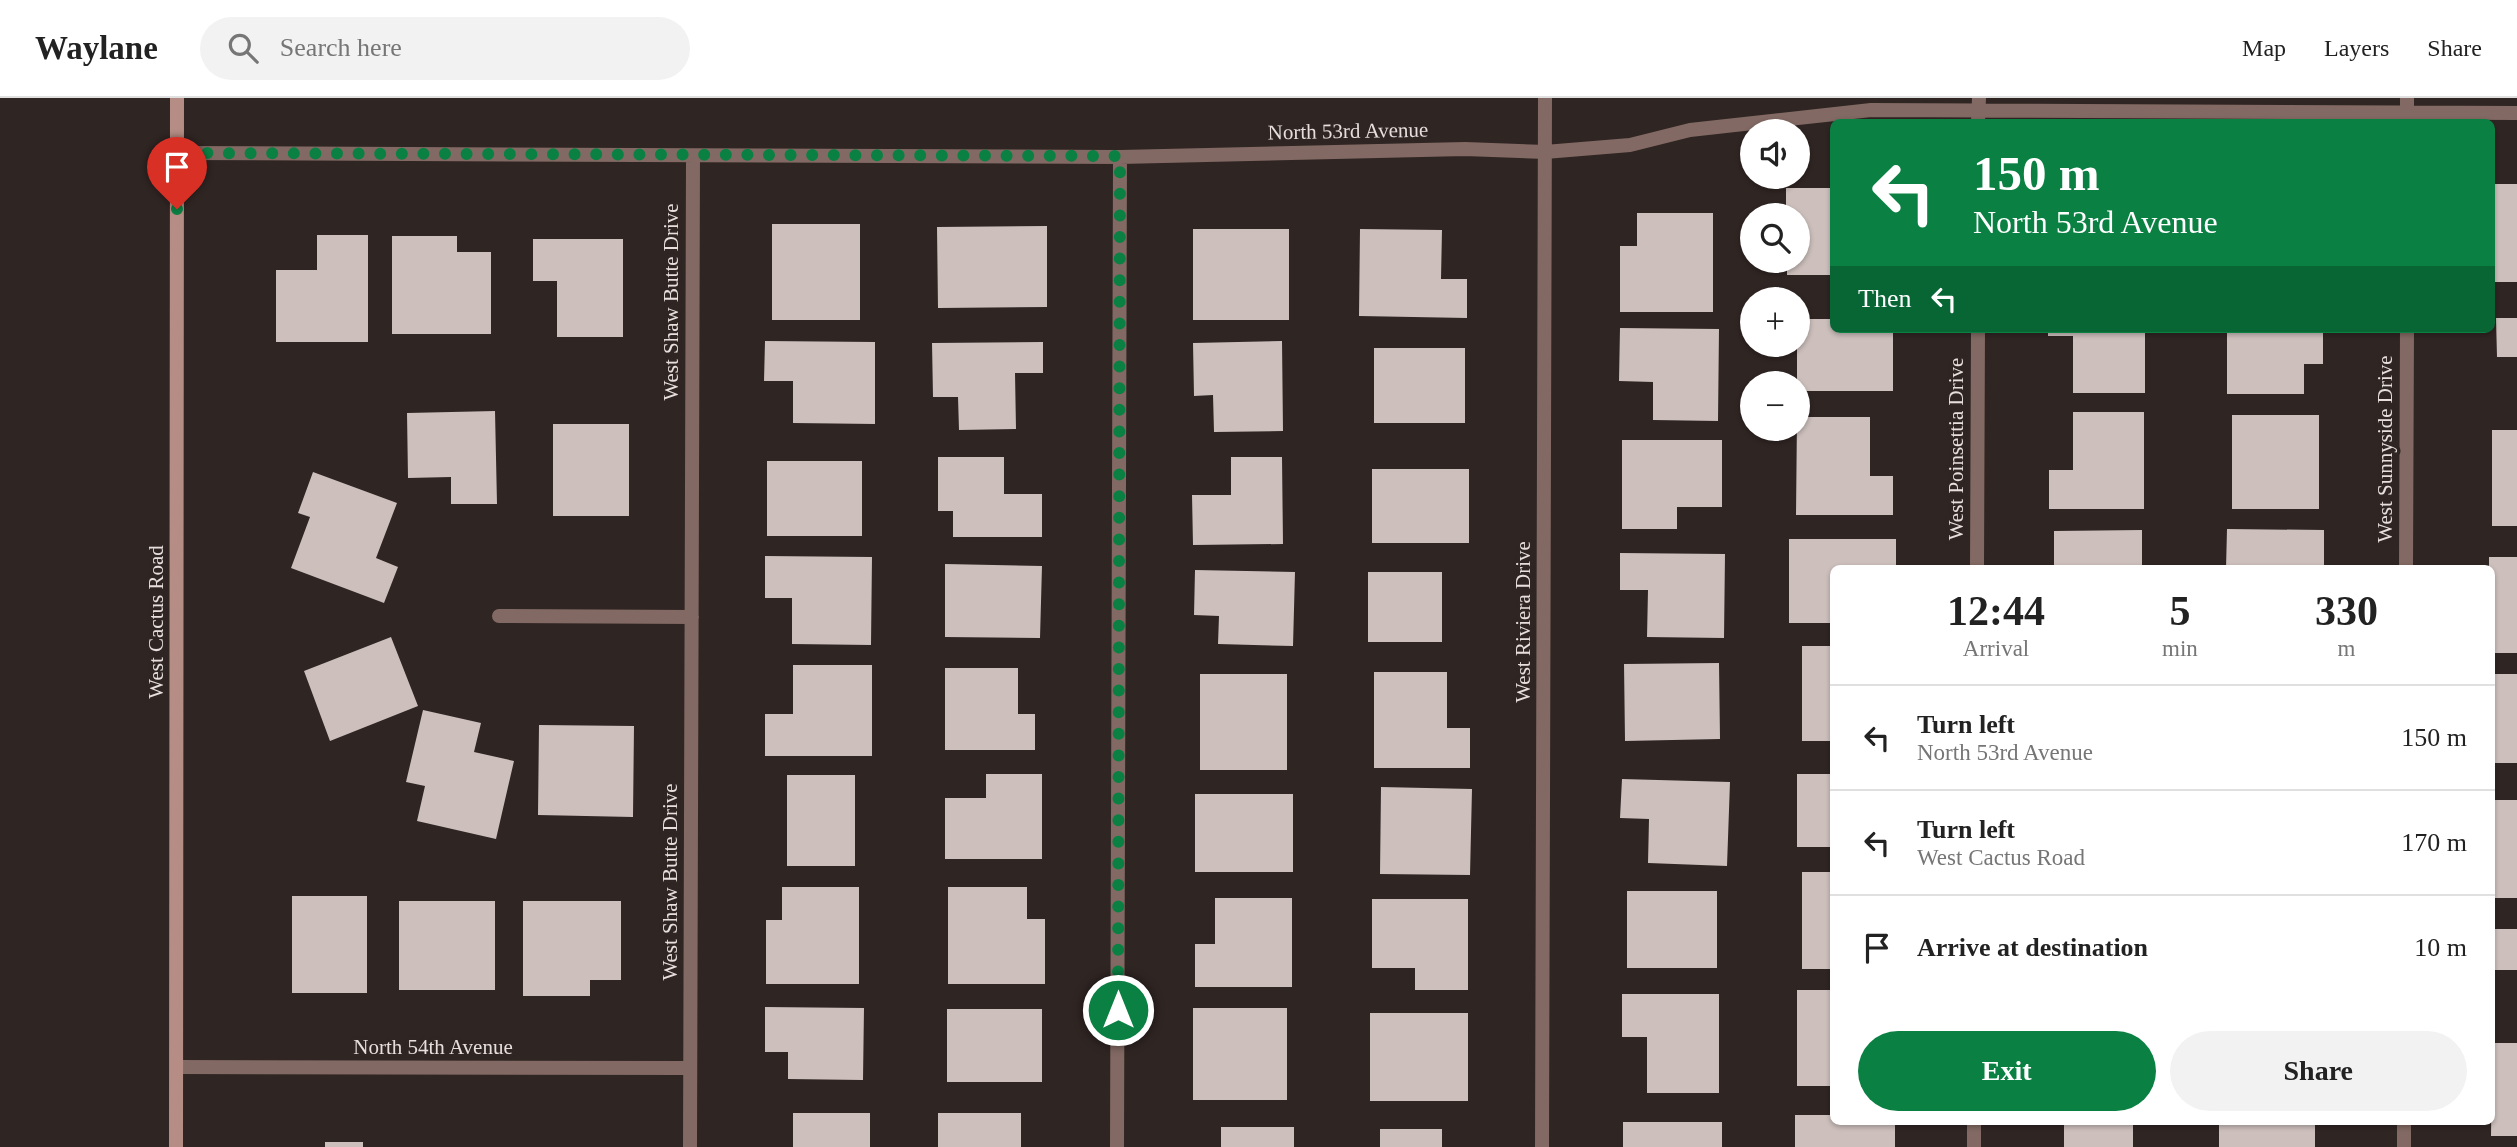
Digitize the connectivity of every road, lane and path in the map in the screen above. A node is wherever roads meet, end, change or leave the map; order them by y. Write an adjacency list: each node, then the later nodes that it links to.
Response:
1 (177, 98): 7 (main road, West Cactus Road)
2 (1545, 98): 6 (street, West Riviera Drive)
3 (1978, 111): 4 (street, North 53rd Avenue); 6 (street, North 53rd Avenue)
4 (2407, 111): 5 (street, North 53rd Avenue)
5 (2517, 113)
6 (1545, 152): 9 (street, North 53rd Avenue); 23 (street, West Riviera Drive)
7 (177, 153): 8 (street, North 53rd Avenue); 16 (main road, West Cactus Road)
8 (693, 156): 9 (street, North 53rd Avenue); 15 (street, West Shaw Butte Drive)
9 (1120, 156): 22 (street)
10 (1978, 333): 12 (street, West Poinsettia Drive)
11 (2407, 333): 13 (street, West Sunnyside Drive)
12 (1977, 565)
13 (2406, 565)
14 (499, 615): 15 (street)
15 (692, 617): 17 (street, West Shaw Butte Drive)
16 (177, 1067): 17 (street, North 54th Avenue); 20 (main road, West Cactus Road)
17 (690, 1068): 21 (street, West Shaw Butte Drive)
18 (1974, 1125): 24 (street)
19 (2404, 1125): 25 (street)
20 (176, 1147)
21 (690, 1147)
22 (1117, 1147)
23 (1542, 1147)
24 (1974, 1147)
25 (2404, 1147)

